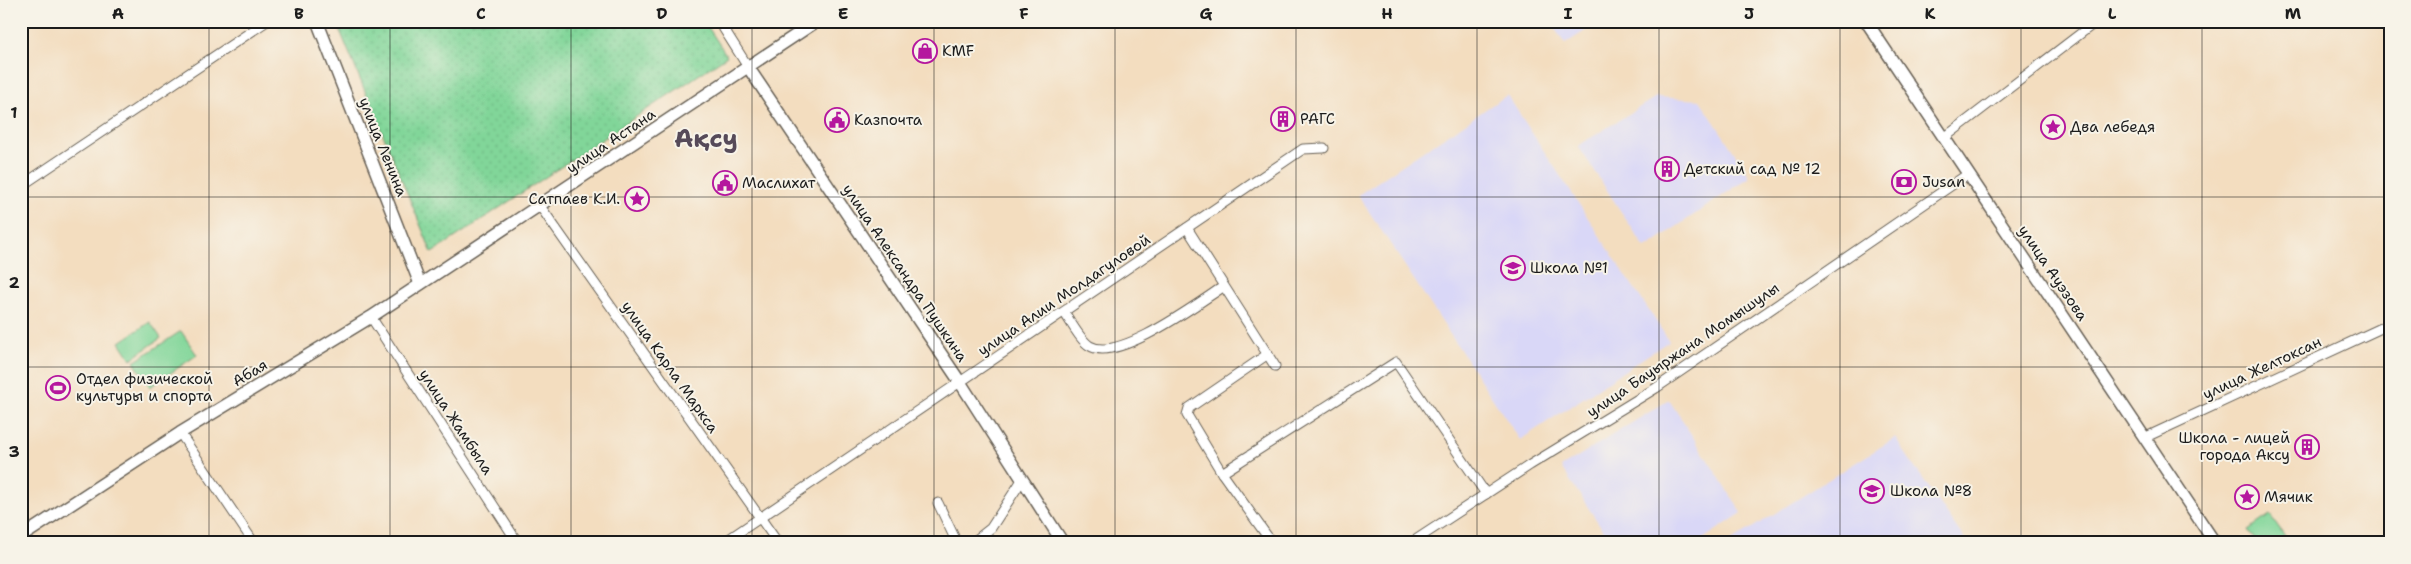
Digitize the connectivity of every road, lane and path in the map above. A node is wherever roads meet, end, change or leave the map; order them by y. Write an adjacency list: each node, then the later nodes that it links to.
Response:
1 (267, 21): 11 (street)
2 (317, 21): 14 (street, улица Ленина)
3 (719, 21): 7 (street, улица Александра Пушкина)
4 (817, 21): 7 (street, улица Астана)
5 (1866, 21): 8 (street, улица Ауэзова)
6 (2098, 21): 8 (street)
7 (748, 67): 12 (street, улица Астана); 21 (street, улица Александра Пушкина)
8 (1944, 138): 10 (street, улица Ауэзова)
9 (1324, 148): 13 (street, улица Алии Молдагуловой)
10 (1968, 174): 23 (street, улица Ауэзова); 26 (street, улица Бауыржана Момышулы)
11 (21, 186)
12 (540, 206): 14 (street, улица Астана); 28 (street, улица Карла Маркса)
13 (1187, 228): 15 (street); 16 (street, улица Алии Молдагуловой)
14 (420, 284): 17 (street, Абая)
15 (1223, 287): 16 (street); 19 (street)
16 (1064, 312): 21 (street, улица Алии Молдагуловой)
17 (371, 317): 22 (street, Абая); 31 (street, улица Жамбыла)
18 (2390, 324): 23 (street, улица Желтоксан)
19 (1268, 354): 20 (street); 24 (street)
20 (1275, 366)
21 (960, 382): 25 (street, улица Александра Пушкина); 28 (street, улица Алии Молдагуловой)
22 (180, 433): 29 (street, Абая); 30 (street)
23 (2146, 437): 39 (street, улица Ауэзова)
24 (1222, 473): 26 (street); 37 (street)
25 (1022, 480): 35 (street); 36 (street, улица Александра Пушкина)
26 (1486, 494): 38 (street, улица Бауыржана Момышулы)
27 (938, 503): 34 (street)
28 (760, 518): 32 (street, улица Алии Молдагуловой); 33 (street, улица Карла Маркса)
29 (21, 537)
30 (254, 543)
31 (518, 543)
32 (723, 543)
33 (778, 543)
34 (957, 543)
35 (972, 543)
36 (1063, 543)
37 (1272, 543)
38 (1410, 543)
39 (2215, 543)

